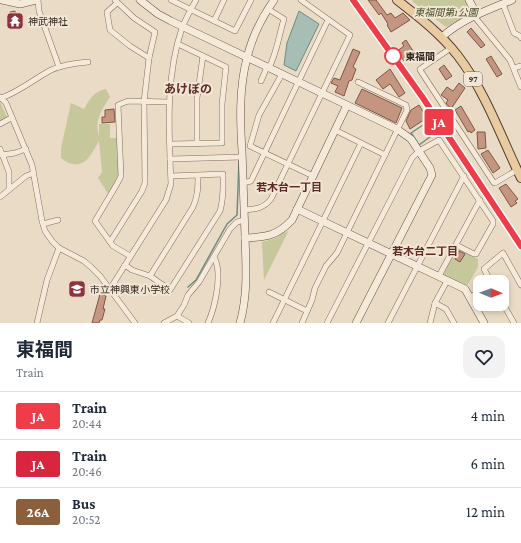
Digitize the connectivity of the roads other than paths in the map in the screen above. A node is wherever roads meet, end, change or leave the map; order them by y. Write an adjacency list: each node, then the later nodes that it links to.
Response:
1 (2, 0): 2 (street)
2 (37, 0): 30 (street)
3 (140, 0): 20 (street)
4 (171, 0): 16 (street)
5 (196, 0): 16 (street)
6 (224, 0): 19 (street)
7 (252, 0): 19 (street)
8 (274, 0): 15 (street)
9 (301, 0): 18 (street)
10 (398, 0): 21 (main road, 97)
11 (469, 0): 17 (street)
12 (512, 0): 14 (street)
13 (116, 2): 26 (street); 26 (street)
14 (503, 4): 17 (street); 22 (street)
15 (268, 9): 27 (street); 31 (street)
16 (191, 10): 19 (street); 20 (street)
17 (476, 16): 21 (street); 32 (street)
18 (328, 20): 35 (street); 38 (street)
19 (214, 21)
20 (183, 26): 23 (street); 27 (street)
21 (442, 37): 24 (main road, 97)
22 (521, 38)
23 (178, 44): 25 (street); 41 (street)
24 (451, 48): 59 (main road, 97); 59 (street)
25 (203, 56): 49 (street); 49 (street)
26 (149, 58): 40 (street)
27 (247, 58): 31 (street); 56 (street)
28 (88, 62): 30 (street)
29 (521, 66): 32 (street)
30 (59, 67): 39 (street)
31 (268, 68): 33 (street); 34 (street)
32 (514, 68): 37 (street)
33 (282, 74): 35 (street); 53 (street)
34 (261, 81)
35 (299, 82): 38 (street); 53 (street)
36 (358, 82): 45 (street)
37 (521, 87)
38 (322, 92): 42 (street); 58 (street)
39 (1, 97): 43 (street)
40 (144, 102): 41 (street); 78 (street); 78 (street)
41 (169, 102): 48 (street)
42 (348, 105): 45 (street); 46 (street)
43 (11, 118): 44 (street); 51 (street)
44 (0, 124)
45 (398, 129): 52 (street); 55 (street)
46 (335, 130): 47 (street); 63 (street)
47 (361, 143): 55 (street); 74 (street)
48 (170, 144): 49 (street); 57 (street)
49 (197, 144)
50 (0, 149): 54 (street)
51 (26, 149): 54 (street); 60 (street)
52 (419, 151): 64 (street); 79 (street); 82 (street)
53 (265, 153): 58 (street); 66 (street)
54 (2, 155): 67 (street)
55 (385, 155): 76 (street)
56 (242, 157): 57 (street); 66 (street)
57 (170, 159): 62 (street)
58 (288, 164): 63 (street); 71 (street)
59 (517, 170): 65 (main road, 97)
60 (34, 173): 67 (street); 75 (street)
61 (198, 175): 62 (street); 88 (street); 88 (street)
62 (171, 176): 83 (street)
63 (313, 176): 70 (street)
64 (464, 176): 69 (street); 86 (street)
65 (521, 178)
66 (243, 183): 71 (street)
67 (10, 189): 68 (street)
68 (0, 197)
69 (480, 200): 80 (street); 80 (street)
70 (297, 209): 74 (street); 77 (street)
71 (244, 210): 73 (street)
72 (58, 220): 75 (street)
73 (244, 220): 77 (street); 84 (street)
74 (323, 221): 76 (street); 96 (street)
75 (43, 224): 81 (street)
76 (347, 233): 79 (street); 98 (street)
77 (245, 238): 106 (street)
78 (110, 242): 83 (street)
79 (369, 243): 82 (street); 109 (street)
80 (456, 246): 89 (street)
81 (59, 248): 92 (street); 101 (street)
82 (392, 254): 86 (street); 110 (street)
83 (130, 256): 85 (street)
84 (214, 256): 100 (street); 105 (street)
85 (125, 265): 88 (street); 92 (street)
86 (417, 266): 89 (street); 111 (street)
87 (487, 275): 91 (street)
88 (150, 276)
89 (439, 276): 90 (street)
90 (447, 281): 95 (street); 97 (street)
91 (521, 285)
92 (110, 289): 102 (street)
93 (269, 292): 96 (street)
94 (473, 296): 95 (street)
95 (470, 297): 114 (street)
96 (285, 300): 98 (street); 107 (street)
97 (435, 303): 112 (street); 113 (street)
98 (307, 310): 108 (street)
99 (507, 311): 115 (street)
100 (177, 316): 103 (street); 104 (street)
101 (37, 323)
102 (135, 323)
103 (164, 323)
104 (190, 323)
105 (208, 323)
106 (240, 323)
107 (273, 323)
108 (302, 323)
109 (327, 323)
110 (356, 323)
111 (388, 323)
112 (430, 323)
113 (454, 323)
114 (484, 323)
115 (514, 323)

